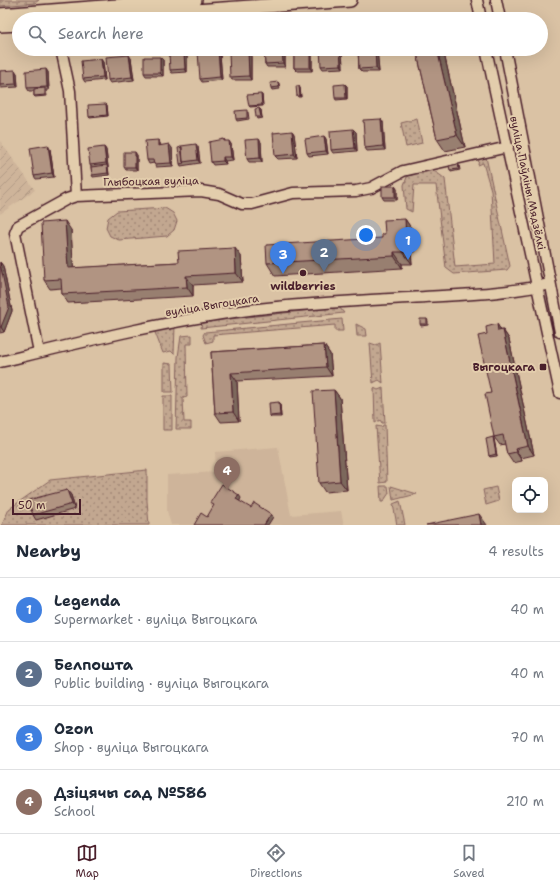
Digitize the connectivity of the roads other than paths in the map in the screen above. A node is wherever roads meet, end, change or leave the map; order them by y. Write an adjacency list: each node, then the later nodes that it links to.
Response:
1 (195, 0): 5 (main road)
2 (350, 0): 6 (main road)
3 (477, 0): 7 (street)
4 (496, 0): 8 (street)
5 (28, 12)
6 (182, 12)
7 (479, 12)
8 (499, 12)
9 (12, 13): 10 (main road)
10 (0, 14)
11 (12, 24): 12 (main road)
12 (0, 25)
13 (62, 56): 17 (street)
14 (488, 56): 16 (street, вуліца Паўліны Мядзёлкі)
15 (506, 56): 18 (street, вуліца Паўліны Мядзёлкі)
16 (508, 147): 17 (street, Глыбоцкая вуліца); 19 (street, вуліца Паўліны Мядзёлкі)
17 (76, 196): 21 (street, Глыбоцкая вуліца)
18 (550, 284): 19 (street, вуліца Выгоцкага); 20 (street, вуліца Паўліны Мядзёлкі)
19 (538, 287): 21 (street, вуліца Выгоцкага); 23 (street, вуліца Паўліны Мядзёлкі)
20 (560, 332)
21 (39, 352): 22 (street, вуліца Выгоцкага)
22 (0, 362)
23 (560, 393)

